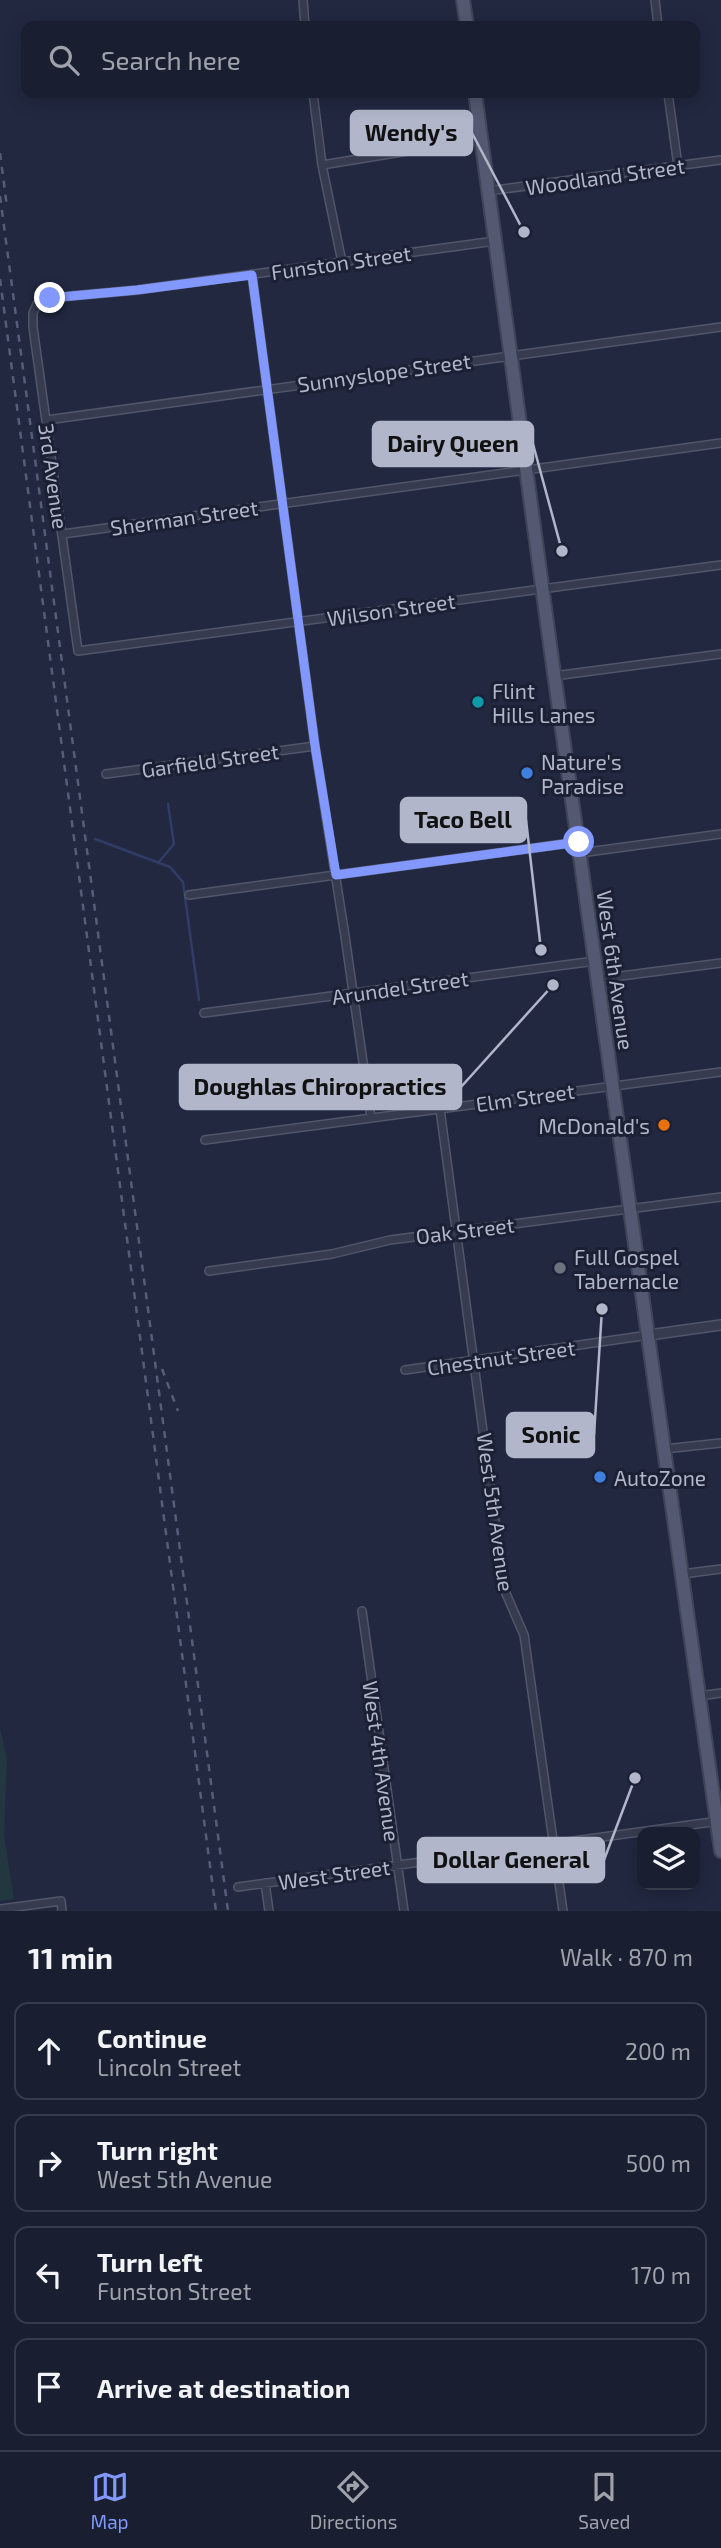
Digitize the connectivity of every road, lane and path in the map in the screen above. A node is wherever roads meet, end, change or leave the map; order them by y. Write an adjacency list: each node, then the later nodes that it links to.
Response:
1 (303, 0): 4 (street)
2 (463, 0): 5 (main road)
3 (655, 0): 6 (street)
4 (305, 21)
5 (466, 21)
6 (657, 21)
7 (314, 98): 12 (street)
8 (476, 98): 10 (main road, West 6th Avenue)
9 (669, 98): 13 (street)
10 (481, 139): 12 (street); 14 (main road, West 6th Avenue)
11 (721, 160): 13 (street, Woodland Street)
12 (322, 165): 16 (street)
13 (678, 166): 14 (street, Woodland Street)
14 (488, 191): 15 (main road, West 6th Avenue)
15 (495, 240): 16 (street, Funston Street); 19 (main road, West 6th Avenue)
16 (342, 262): 17 (street, Funston Street)
17 (252, 275): 20 (street, Funston Street); 21 (street)
18 (721, 327): 19 (street, Sunnyslope Street)
19 (510, 354): 21 (street, Sunnyslope Street); 24 (main road, West 6th Avenue)
20 (38, 360): 22 (street, 3rd Avenue)
21 (267, 388): 22 (street, Sunnyslope Street); 25 (street)
22 (47, 420): 26 (street, 3rd Avenue)
23 (721, 443): 24 (street, Sherman Street)
24 (526, 470): 25 (street, Sherman Street); 28 (main road, West 6th Avenue)
25 (283, 504): 26 (street, Sherman Street); 30 (street)
26 (63, 534): 29 (street, 3rd Avenue)
27 (721, 565): 28 (street, Wilson Street)
28 (542, 589): 30 (street, Wilson Street); 32 (main road, West 6th Avenue)
29 (71, 592): 30 (street, Wilson Street)
30 (298, 621): 33 (street)
31 (721, 654): 32 (street)
32 (554, 676): 36 (main road, West 6th Avenue)
33 (315, 746): 34 (street, Garfield Street); 37 (street)
34 (106, 774)
35 (721, 834): 36 (street)
36 (579, 848): 37 (street); 39 (main road, West 6th Avenue)
37 (336, 875): 38 (street); 42 (street)
38 (189, 895)
39 (595, 961): 41 (main road, West 6th Avenue); 42 (street, Arundel Street)
40 (721, 963): 41 (street)
41 (598, 979): 45 (main road, West 6th Avenue)
42 (354, 994): 43 (street, Arundel Street); 47 (street)
43 (204, 1013)
44 (721, 1072): 45 (street, Elm Street)
45 (613, 1086): 46 (street, Elm Street); 50 (main road, West 6th Avenue)
46 (440, 1109): 47 (street, Elm Street); 51 (street, West 5th Avenue)
47 (371, 1118): 48 (street, Elm Street)
48 (205, 1140)
49 (721, 1198): 50 (street, Oak Street)
50 (631, 1209): 51 (street, Oak Street); 54 (main road, West 6th Avenue)
51 (457, 1231): 52 (street, Oak Street); 55 (street, West 5th Avenue)
52 (209, 1271)
53 (721, 1325): 54 (street, Chestnut Street)
54 (649, 1335): 55 (street, Chestnut Street); 58 (main road, West 6th Avenue)
55 (474, 1360): 56 (street, Chestnut Street); 65 (street, West 5th Avenue)
56 (405, 1370)
57 (721, 1443): 58 (street)
58 (664, 1449): 60 (main road, West 6th Avenue)
59 (721, 1569): 60 (street)
60 (682, 1574): 63 (main road, West 6th Avenue)
61 (362, 1611): 67 (street, West 4th Avenue)
62 (721, 1693): 63 (street)
63 (699, 1696): 64 (main road, West 6th Avenue)
64 (719, 1821): 65 (street, West Street); 66 (main road, West 6th Avenue)
65 (554, 1844): 67 (street, West Street); 74 (street, West 5th Avenue)
66 (721, 1851)
67 (397, 1866): 68 (street, West Street); 73 (street, West 4th Avenue)
68 (265, 1883): 69 (street, West Street); 72 (street)
69 (238, 1887)
70 (0, 1909): 71 (street)
71 (62, 1911)
72 (269, 1911)
73 (404, 1911)
74 (564, 1911)

